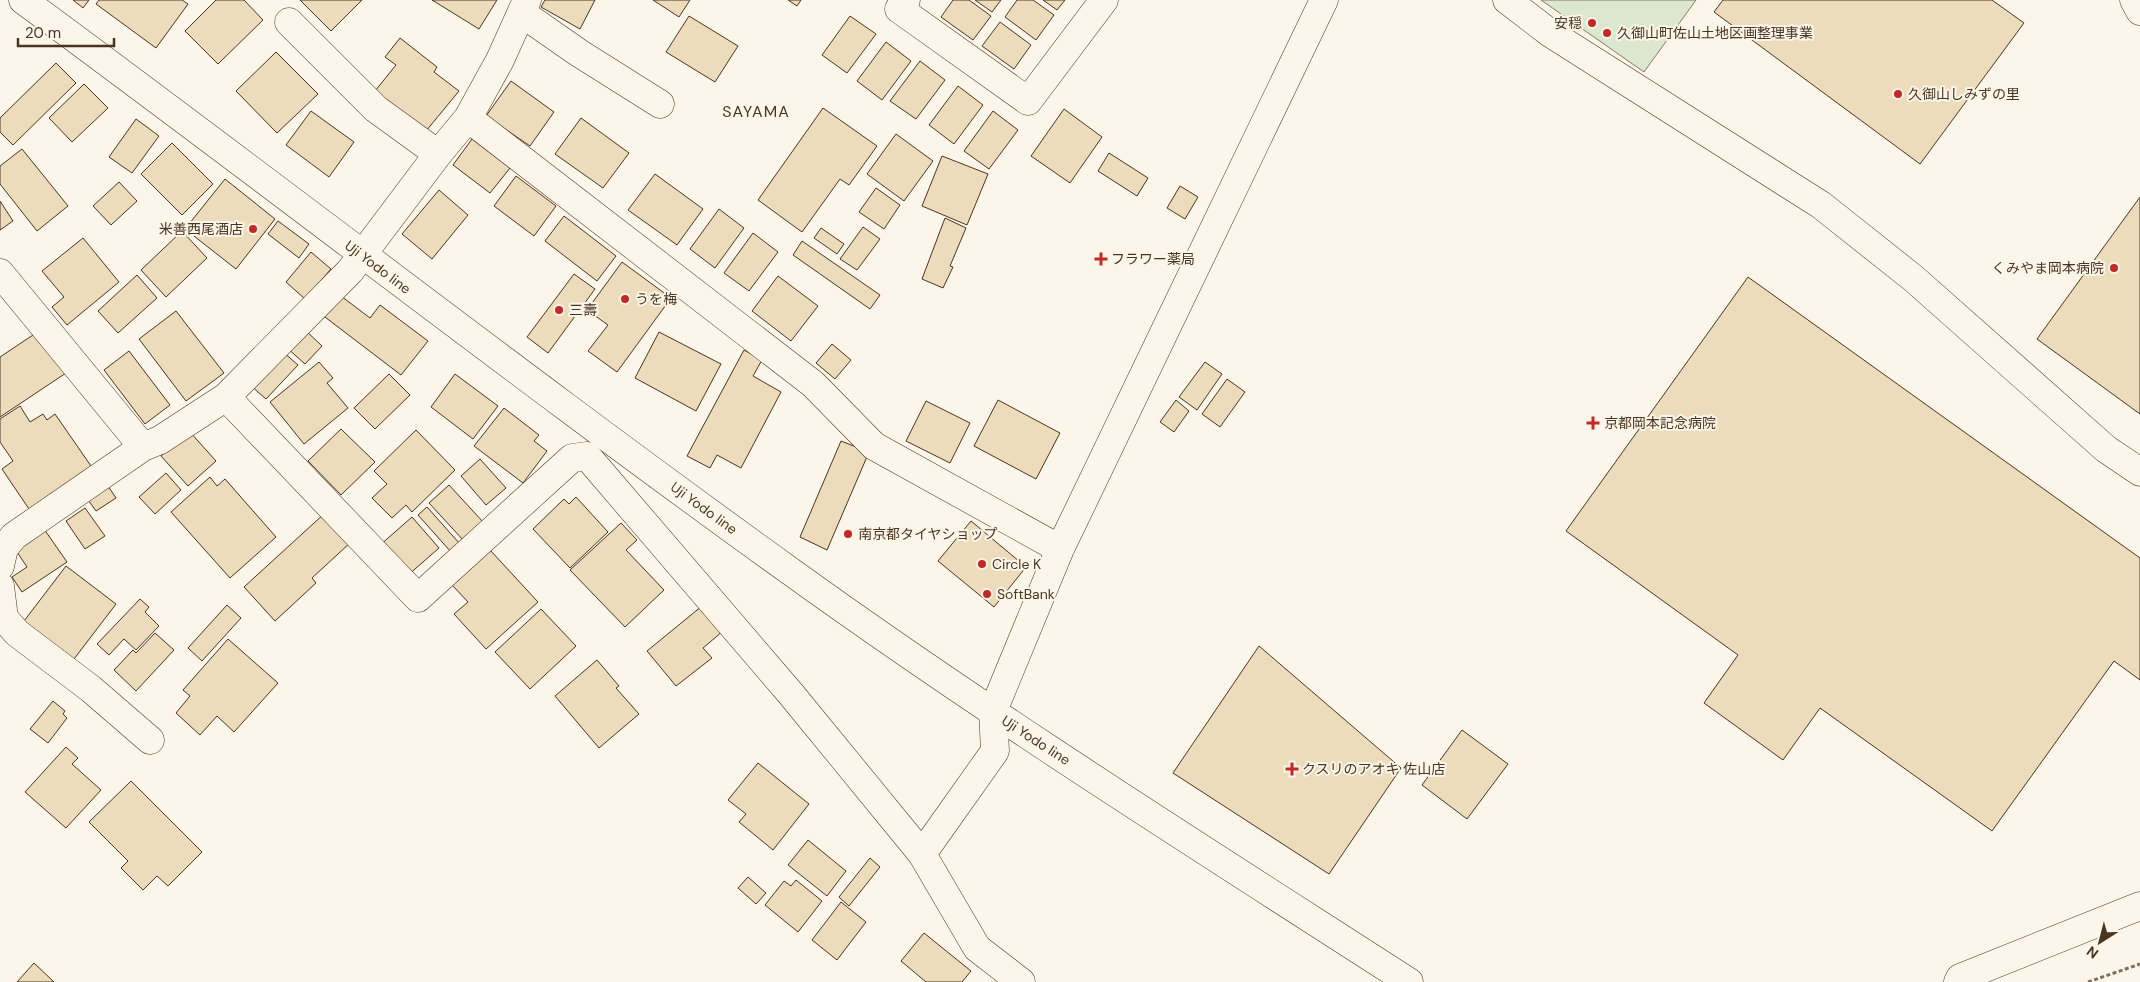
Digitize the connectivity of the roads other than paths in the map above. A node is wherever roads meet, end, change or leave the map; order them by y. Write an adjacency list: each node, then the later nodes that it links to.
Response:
1 (23, 0): 13 (street, Uji Yodo line)
2 (906, 0): 3 (street)
3 (1104, 0)
4 (1324, 0): 20 (street)
5 (1507, 0): 19 (street)
6 (2134, 0): 8 (street)
7 (525, 7): 10 (street); 11 (street)
8 (2140, 12)
9 (289, 22): 12 (street)
10 (660, 104)
11 (468, 118): 12 (street); 20 (street)
12 (438, 154): 13 (street)
13 (364, 255): 15 (street); 16 (street, Uji Yodo line)
14 (0, 273): 17 (street)
15 (226, 397): 17 (street); 18 (street)
16 (603, 434): 18 (street); 24 (street, Uji Yodo line)
17 (143, 447): 21 (street)
18 (587, 456): 26 (street)
19 (2140, 472)
20 (1060, 549): 24 (street)
21 (0, 566)
22 (0, 586): 23 (street)
23 (2, 619): 25 (street)
24 (993, 711): 26 (street); 29 (street, Uji Yodo line)
25 (150, 740)
26 (922, 854): 28 (street)
27 (2140, 906): 30 (street)
28 (1021, 982)
29 (1409, 982)
30 (1958, 982)

